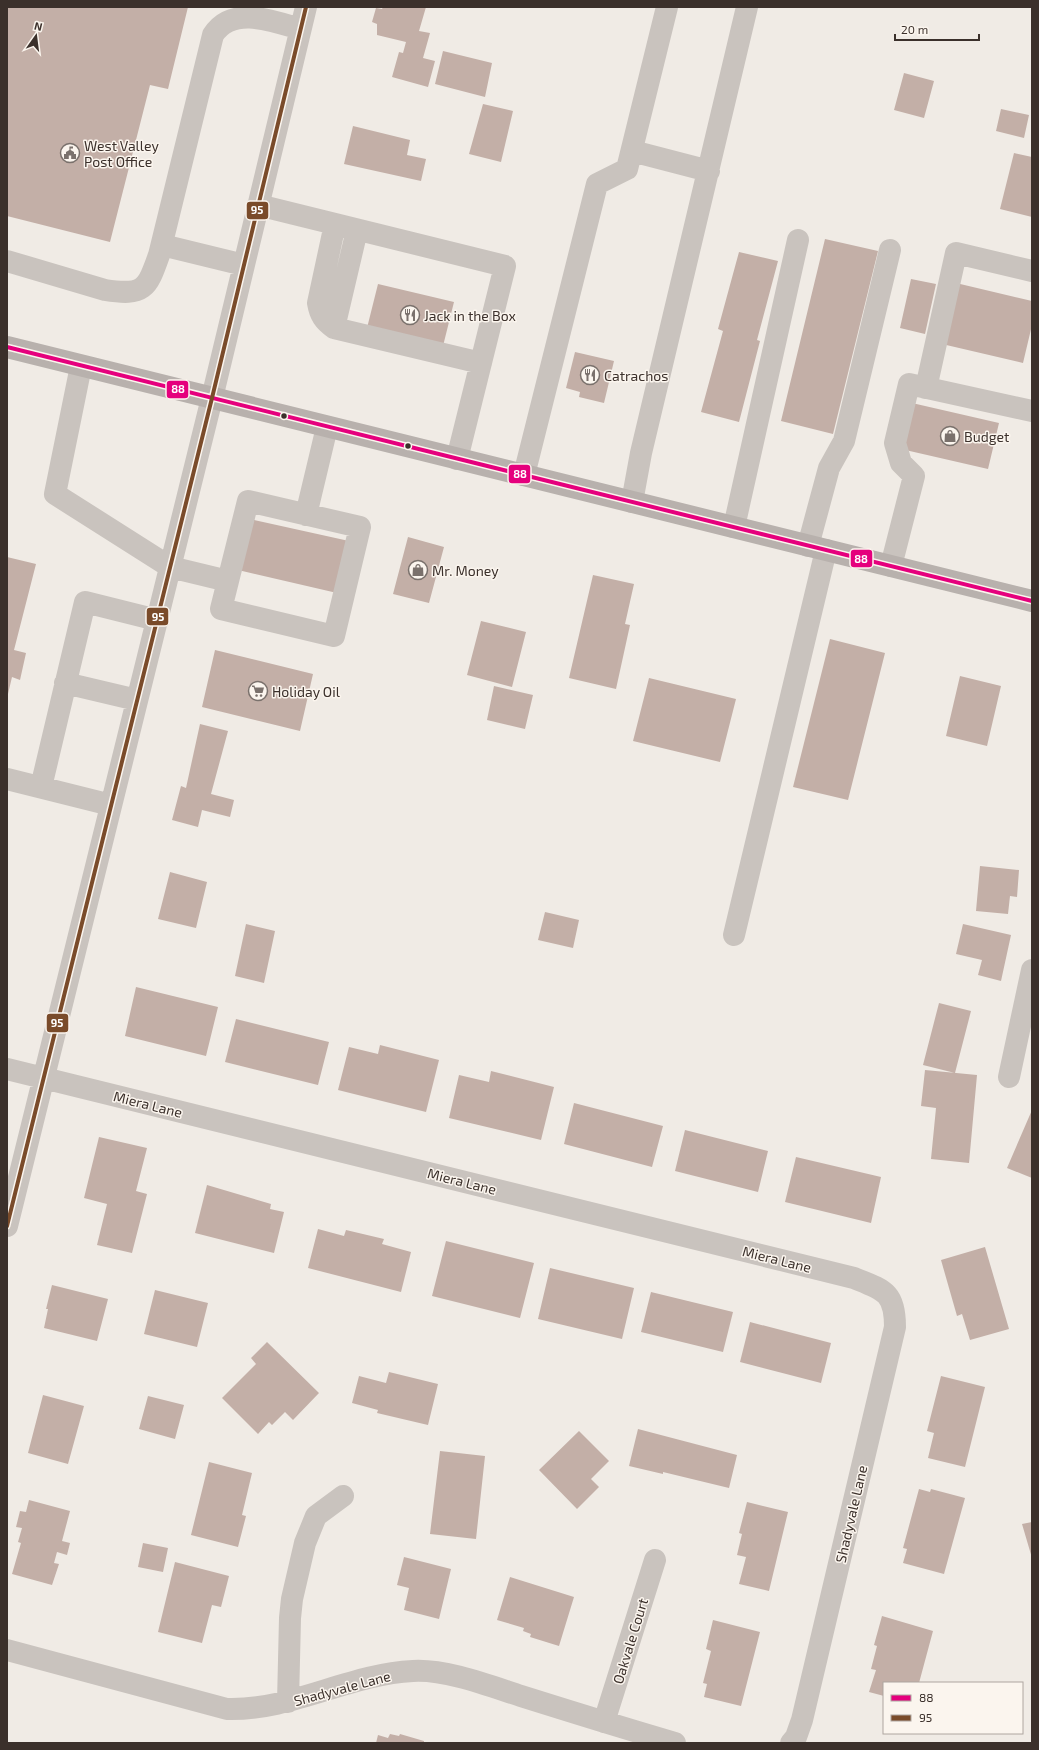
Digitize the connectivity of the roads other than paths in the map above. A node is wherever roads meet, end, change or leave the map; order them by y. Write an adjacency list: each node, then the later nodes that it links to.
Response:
1 (306, 7): 4 (street)
2 (667, 7): 5 (street)
3 (748, 7): 6 (street)
4 (300, 29): 7 (street); 11 (street)
5 (632, 151): 6 (street); 25 (street)
6 (708, 170): 26 (street)
7 (258, 205): 8 (street); 14 (street)
8 (335, 224): 9 (street); 16 (street)
9 (357, 230): 16 (street); 18 (street)
10 (798, 240): 28 (street)
11 (162, 245): 13 (street); 14 (street)
12 (890, 250): 29 (street)
13 (7, 261)
14 (244, 265): 21 (street)
15 (1032, 271): 20 (street)
16 (334, 328): 18 (street)
17 (7, 348): 19 (main road)
18 (481, 363): 24 (street)
19 (81, 366): 21 (main road); 31 (street)
20 (926, 388): 22 (street); 30 (street)
21 (212, 398): 23 (main road); 31 (street)
22 (1032, 410)
23 (327, 427): 24 (main road); 27 (street)
24 (457, 459): 25 (main road)
25 (524, 475): 26 (main road)
26 (632, 502): 28 (main road)
27 (306, 515): 32 (street); 32 (street)
28 (734, 527): 29 (main road)
29 (817, 548): 30 (main road); 40 (street)
30 (891, 566): 33 (main road)
31 (170, 567): 32 (street); 34 (street)
32 (228, 581)
33 (1032, 601)
34 (157, 620): 35 (street); 36 (street)
35 (66, 683): 36 (street); 38 (street)
36 (137, 700): 39 (street)
37 (7, 779): 38 (street)
38 (41, 787): 39 (street)
39 (111, 805): 44 (street)
40 (734, 935)
41 (1032, 970): 43 (street)
42 (7, 1069): 44 (street, Miera Lane)
43 (1009, 1077)
44 (44, 1078): 45 (street); 46 (street, Miera Lane)
45 (7, 1226)
46 (880, 1289): 53 (street, Shadyvale Lane)
47 (343, 1496): 50 (street)
48 (655, 1560): 51 (street, Oakvale Court)
49 (7, 1650): 50 (street, Shadyvale Lane)
50 (288, 1702): 51 (street, Shadyvale Lane)
51 (604, 1722): 52 (street, Shadyvale Lane)
52 (675, 1743)
53 (792, 1743)

